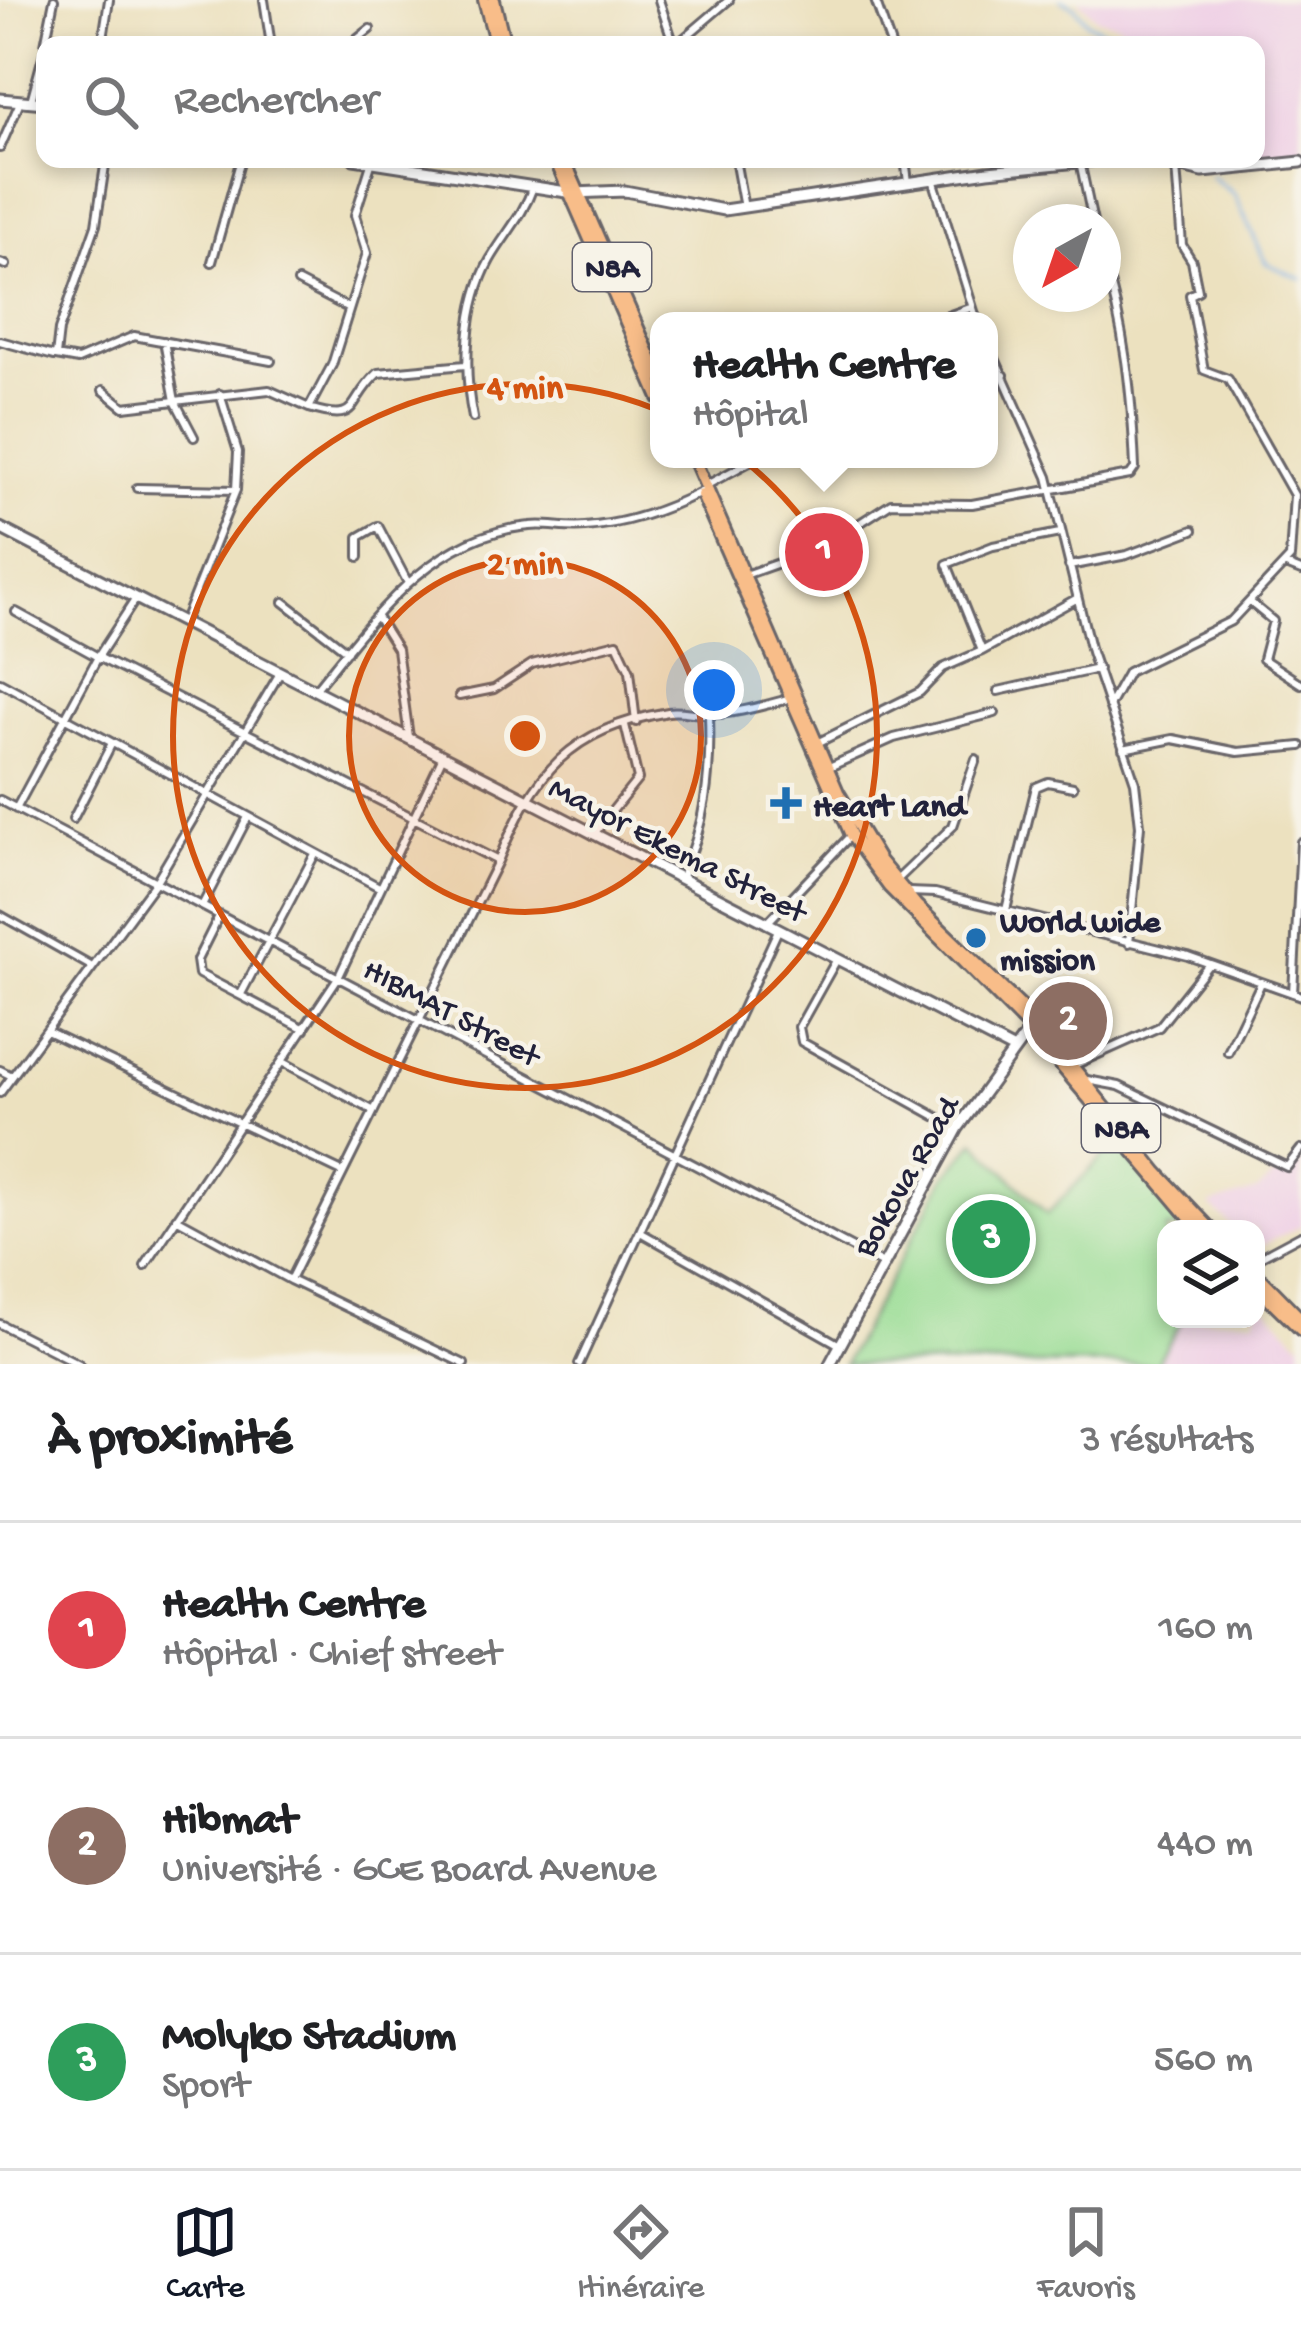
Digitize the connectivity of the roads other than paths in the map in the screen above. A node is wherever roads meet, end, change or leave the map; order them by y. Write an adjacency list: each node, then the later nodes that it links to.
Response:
1 (54, 0): 10 (street)
2 (109, 0): 11 (street)
3 (263, 0): 12 (street)
4 (484, 0): 14 (highway)
5 (494, 0): 15 (highway)
6 (659, 0): 16 (street)
7 (729, 0): 17 (street)
8 (875, 0): 18 (street)
9 (370, 28): 13 (street)
10 (47, 36)
11 (103, 36)
12 (269, 36)
13 (361, 36)
14 (494, 36)
15 (503, 36)
16 (672, 36)
17 (686, 36)
18 (888, 36)
19 (36, 72): 21 (street)
20 (0, 99): 21 (street)
21 (26, 100): 22 (street); 23 (street)
22 (36, 102)
23 (0, 148)
24 (1301, 162): 25 (street)
25 (1265, 165)
26 (105, 168): 53 (street)
27 (238, 168): 44 (street)
28 (370, 168): 46 (street)
29 (415, 168): 40 (street)
30 (564, 168): 41 (highway, N8A)
31 (737, 168): 43 (street)
32 (906, 168): 39 (street)
33 (978, 168): 38 (street)
34 (1081, 168): 42 (street)
35 (1176, 168): 77 (street)
36 (1184, 168): 37 (street)
37 (1238, 168)
38 (934, 182): 39 (street); 47 (street)
39 (908, 185): 43 (street)
40 (532, 187): 41 (street); 57 (street)
41 (577, 193): 43 (street); 54 (highway, N8A); 59 (highway, N8A)
42 (1089, 204)
43 (744, 208)
44 (212, 262)
45 (298, 282): 46 (street)
46 (348, 308): 64 (street)
47 (972, 308): 48 (street); 49 (street)
48 (960, 312)
49 (974, 312)
50 (1120, 312): 72 (street)
51 (0, 341): 53 (street)
52 (164, 341): 53 (street); 55 (street); 63 (street)
53 (56, 356)
54 (650, 356)
55 (271, 361)
56 (998, 363): 58 (street)
57 (465, 365): 64 (street); 65 (street)
58 (1004, 375): 60 (street); 72 (street)
59 (650, 376)
60 (998, 377)
61 (103, 390): 63 (street)
62 (220, 394): 63 (street); 64 (street); 71 (street)
63 (175, 401): 66 (street)
64 (308, 408)
65 (473, 418)
66 (194, 437)
67 (694, 468): 70 (highway, N8A)
68 (739, 468): 70 (street)
69 (137, 488): 71 (street)
70 (703, 489): 80 (highway, N8A); 81 (street)
71 (236, 490): 88 (street)
72 (1052, 492): 75 (street); 80 (street)
73 (0, 528): 82 (street, Mayor Ekema Street)
74 (1192, 530): 78 (street)
75 (1060, 533): 78 (street); 90 (street)
76 (359, 557): 81 (street)
77 (1286, 565): 79 (street); 85 (street)
78 (1069, 566): 83 (street)
79 (1301, 571)
80 (741, 576): 99 (highway, N8A); 109 (highway, N8A)
81 (408, 583): 87 (street)
82 (137, 596): 88 (street, Mayor Ekema Street); 91 (street)
83 (1076, 599): 90 (street); 92 (street)
84 (284, 602): 89 (street)
85 (1250, 602): 95 (street); 100 (street)
86 (16, 613): 91 (street)
87 (377, 617): 89 (street); 107 (street)
88 (184, 621): 93 (street, Mayor Ekema Street)
89 (347, 651): 96 (street)
90 (982, 651): 109 (street)
91 (98, 657): 103 (street); 106 (street)
92 (1098, 669): 97 (street); 100 (street)
93 (280, 673): 96 (street, Mayor Ekema Street); 106 (street)
94 (0, 682): 103 (street)
95 (1301, 684)
96 (315, 691): 107 (street, Mayor Ekema Street)
97 (998, 691)
98 (459, 696): 104 (street)
99 (788, 699): 102 (street); 124 (highway, N8A)
100 (1109, 706): 111 (street)
101 (995, 713): 114 (street)
102 (709, 715): 104 (street); 128 (street)
103 (64, 717): 108 (street); 119 (street)
104 (636, 722): 105 (street)
105 (625, 725): 117 (street); 123 (street)
106 (244, 734): 116 (street); 122 (street)
107 (409, 737): 112 (street, Mayor Ekema Street)
108 (112, 743): 116 (street); 120 (street)
109 (817, 743): 114 (highway, N8A)
110 (1301, 746): 111 (street)
111 (1122, 749): 139 (street)
112 (445, 753): 117 (street, Mayor Ekema Street); 122 (street)
113 (976, 759): 129 (street)
114 (827, 768): 129 (highway, N8A)
115 (1072, 787): 134 (street)
116 (209, 795): 121 (street); 130 (street)
117 (524, 797): 123 (street, Mayor Ekema Street); 127 (street)
118 (0, 800): 119 (street, HIBMAT Street)
119 (16, 809): 130 (street, HIBMAT Street)
120 (73, 818)
121 (248, 818): 126 (street); 133 (street)
122 (412, 819): 127 (street); 131 (street)
123 (593, 835): 128 (street, Mayor Ekema Street)
124 (851, 835): 137 (street); 148 (highway, N8A)
125 (1301, 842): 146 (street)
126 (315, 854): 131 (street); 138 (street)
127 (498, 861): 147 (street)
128 (681, 879): 137 (street, Mayor Ekema Street)
129 (896, 881): 132 (highway, N8A)
130 (155, 883): 133 (street, HIBMAT Street); 142 (street)
131 (379, 887): 143 (street)
132 (905, 892): 134 (street); 148 (highway, N8A)
133 (202, 906): 136 (street, HIBMAT Street)
134 (1006, 910): 139 (street)
135 (0, 915): 142 (street)
136 (219, 915): 138 (street, HIBMAT Street); 145 (street)
137 (773, 925): 140 (street, Mayor Ekema Street); 163 (street)
138 (267, 939): 143 (street, HIBMAT Street); 145 (street)
139 (1129, 943): 141 (street)
140 (837, 959): 151 (street, Mayor Ekema Street); 161 (street)
141 (1209, 964): 144 (street); 154 (street)
142 (89, 965): 150 (street)
143 (339, 976): 147 (street, HIBMAT Street); 149 (street)
144 (1261, 983): 146 (street); 152 (street)
145 (241, 994): 149 (street)
146 (1297, 994)
147 (419, 1019): 159 (street); 163 (street, HIBMAT Street)
148 (1033, 1025): 151 (street, Bokova Road); 154 (highway, N8A); 166 (highway, N8A)
149 (305, 1028): 153 (street)
150 (46, 1031): 156 (street); 160 (street)
151 (1014, 1050): 161 (street, Bokova Road)
152 (1228, 1052)
153 (283, 1062): 159 (street); 160 (street)
154 (1072, 1066): 157 (highway, N8A)
155 (0, 1070): 156 (street)
156 (12, 1076): 158 (street)
157 (1083, 1079): 162 (street); 167 (highway, N8A)
158 (0, 1093)
159 (374, 1112): 164 (street)
160 (241, 1128): 164 (street); 165 (street)
161 (958, 1128): 171 (street, Bokova Road)
162 (1301, 1149)
163 (677, 1159): 168 (street); 171 (street, HIBMAT Street)
164 (342, 1172): 173 (street)
165 (176, 1218): 172 (street); 173 (street)
166 (1192, 1220)
167 (1202, 1220)
168 (640, 1232): 179 (street); 182 (street)
169 (1301, 1235): 170 (street)
170 (1265, 1254)
171 (883, 1264): 179 (street, Bokova Road)
172 (145, 1266)
173 (290, 1280): 181 (street)
174 (1265, 1282): 176 (highway)
175 (1265, 1295): 178 (highway)
176 (1301, 1319)
177 (0, 1324): 180 (street)
178 (1301, 1330)
179 (840, 1345): 183 (street, Bokova Road)
180 (79, 1364)
181 (464, 1364)
182 (579, 1364)
183 (830, 1364)

